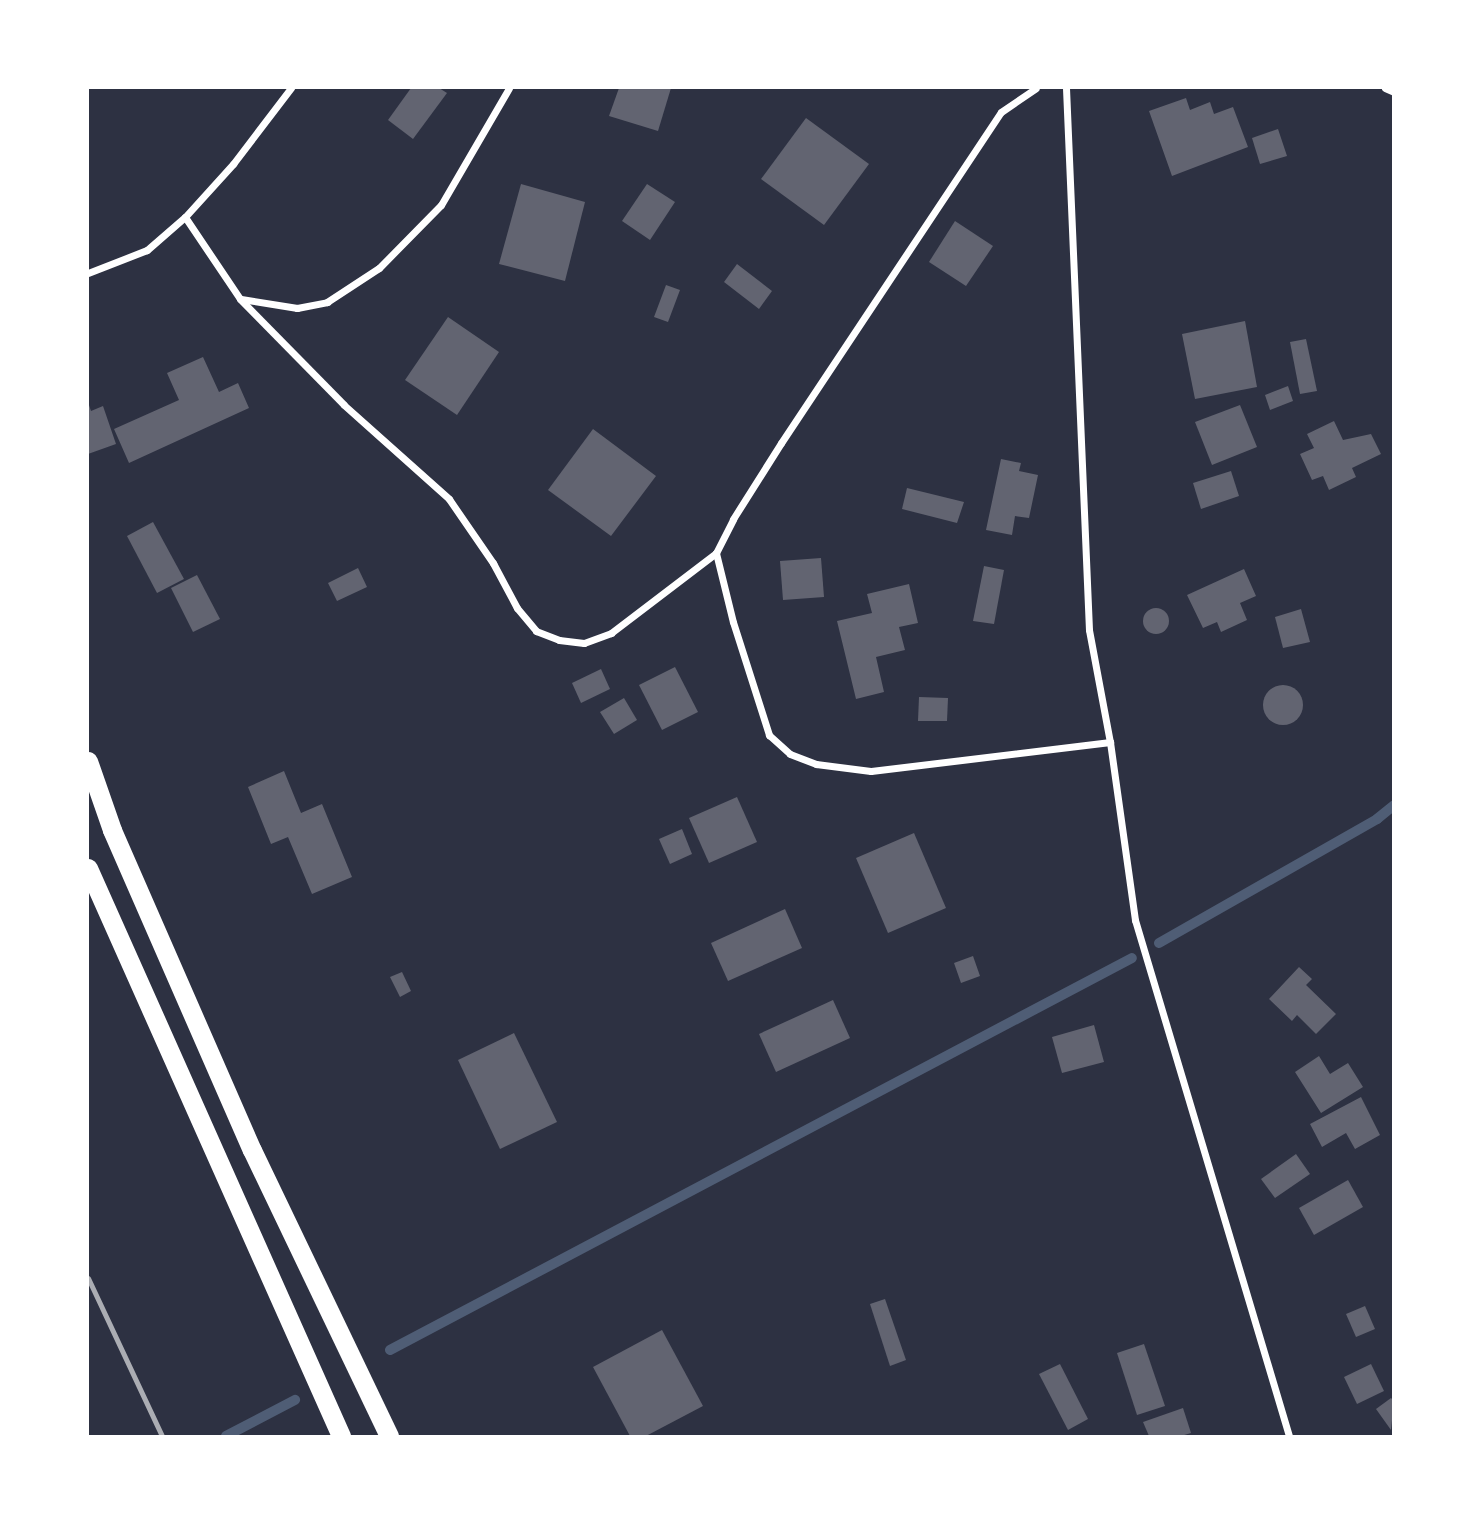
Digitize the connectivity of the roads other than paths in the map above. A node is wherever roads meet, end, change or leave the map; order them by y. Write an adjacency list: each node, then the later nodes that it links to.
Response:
1 (291, 88): 7 (street)
2 (509, 88): 9 (street)
3 (1036, 88): 10 (street)
4 (1066, 88): 11 (street)
5 (1385, 88): 6 (street)
6 (1394, 92)
7 (185, 217): 8 (street); 9 (street)
8 (88, 273)
9 (240, 299): 10 (street)
10 (716, 553): 11 (street)
11 (1110, 742): 16 (street)
12 (88, 761): 15 (highway)
13 (88, 868): 14 (highway)
14 (341, 1437)
15 (389, 1437)
16 (1289, 1437)

